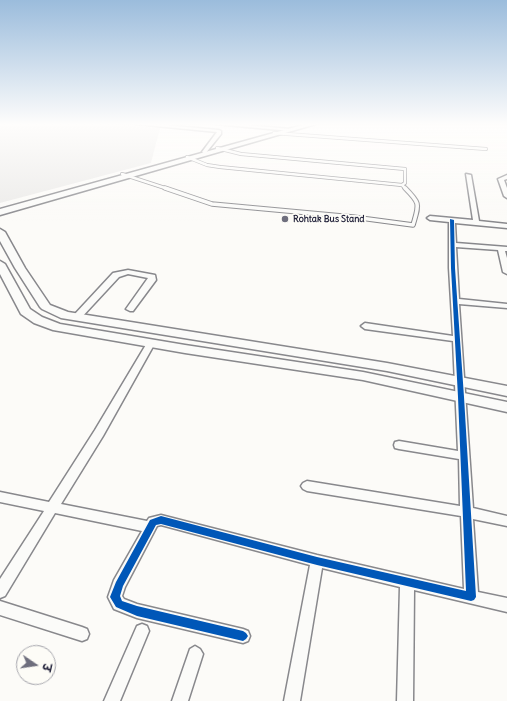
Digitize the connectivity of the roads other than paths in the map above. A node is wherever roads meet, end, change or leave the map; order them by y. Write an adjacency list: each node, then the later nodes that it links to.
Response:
1 (188, 157): 4 (main road); 6 (lane)
2 (270, 157): 6 (lane)
3 (468, 174): 13 (street)
4 (125, 175): 6 (lane); 8 (main road); 9 (main road)
5 (507, 177): 7 (street)
6 (402, 185)
7 (507, 196)
8 (15, 207): 10 (main road); 15 (main road)
9 (0, 208)
10 (0, 212)
11 (430, 218): 12 (street)
12 (452, 220): 13 (street); 16 (street)
13 (476, 222): 14 (street)
14 (507, 226)
15 (2, 228): 23 (main road)
16 (453, 245): 17 (street); 20 (street)
17 (504, 249): 19 (street)
18 (0, 264): 26 (main road)
19 (507, 272)
20 (455, 301): 21 (street); 25 (street)
21 (507, 306)
22 (130, 309): 23 (street)
23 (77, 317): 27 (main road)
24 (365, 326): 25 (street)
25 (458, 339): 27 (street)
26 (152, 343): 29 (main road); 35 (street)
27 (460, 382): 28 (main road); 29 (street)
28 (507, 391)
29 (461, 397): 30 (main road); 32 (street)
30 (507, 407)
31 (399, 445): 32 (street)
32 (464, 456): 36 (street)
33 (307, 486): 36 (street)
34 (0, 497): 35 (street)
35 (53, 507): 38 (street); 41 (street)
36 (467, 512): 37 (street); 42 (street)
37 (507, 521)
38 (149, 527): 39 (street); 47 (street)
39 (317, 561): 40 (street); 51 (street)
40 (407, 582): 42 (street); 52 (street)
41 (0, 591)
42 (471, 597): 43 (street)
43 (507, 605)
44 (0, 608): 46 (street)
45 (142, 631): 49 (street)
46 (82, 634)
47 (243, 636)
48 (195, 654): 50 (street)
49 (112, 701)
50 (180, 701)
51 (292, 701)
52 (405, 701)

